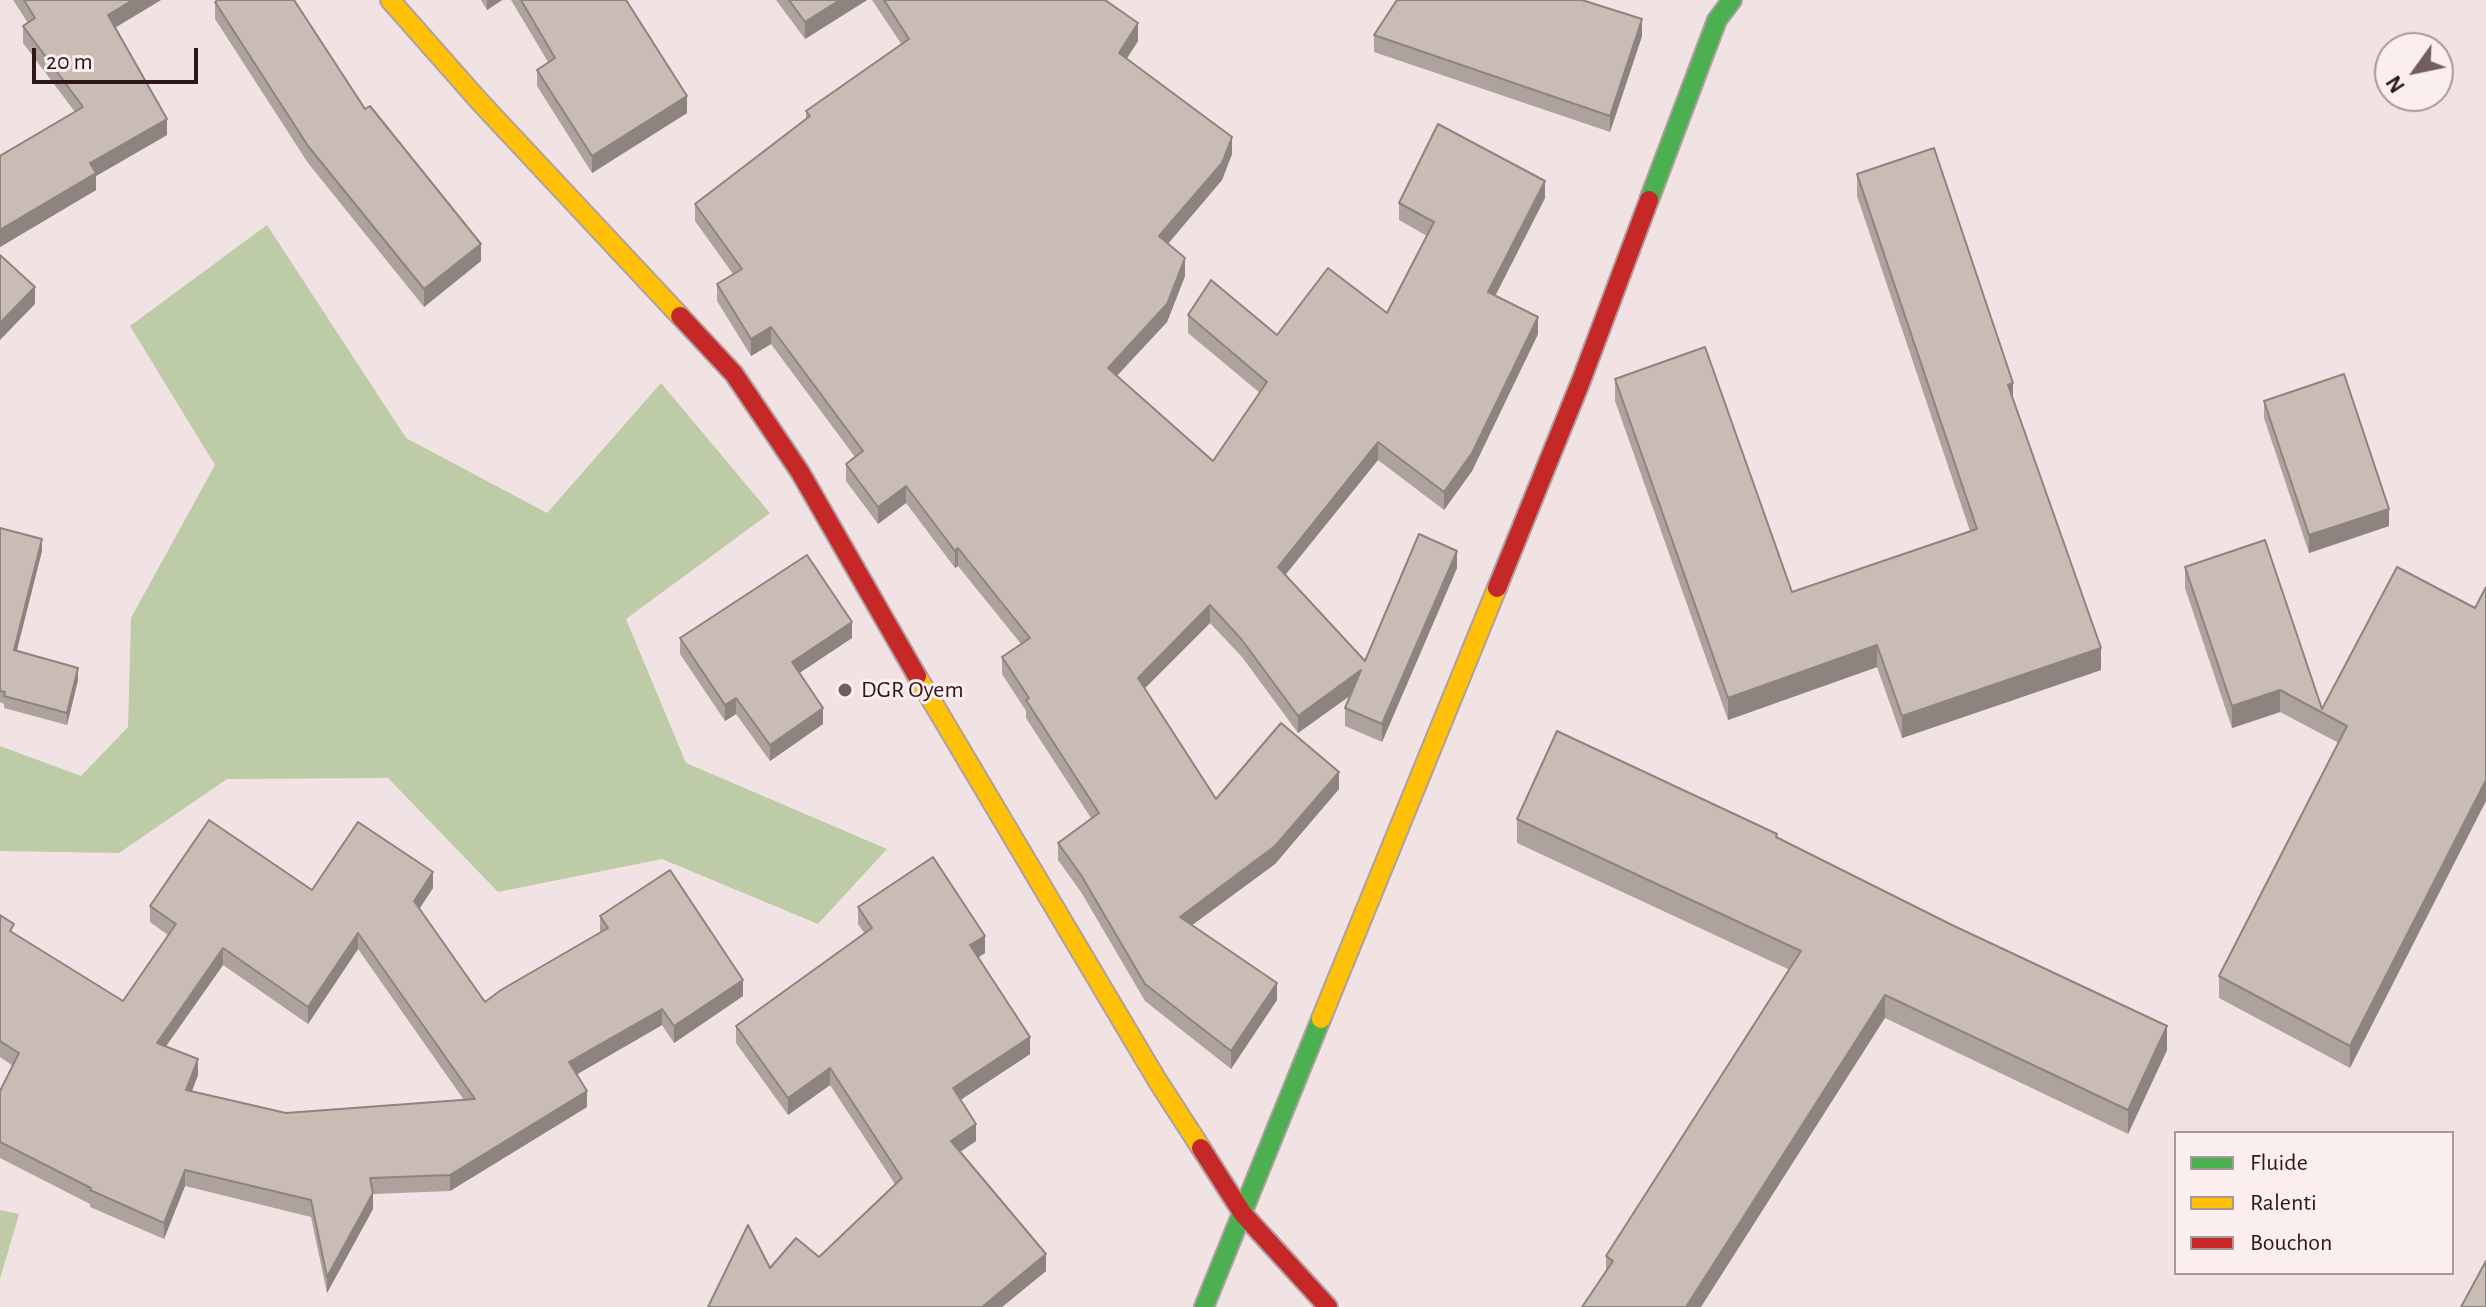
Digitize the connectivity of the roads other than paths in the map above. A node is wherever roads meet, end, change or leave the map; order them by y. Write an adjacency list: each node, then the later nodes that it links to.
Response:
1 (390, 0): 5 (street)
2 (1716, 0): 4 (street)
3 (1732, 0): 4 (street)
4 (1717, 20): 5 (street)
5 (1243, 1214): 6 (street); 7 (street)
6 (1204, 1307)
7 (1328, 1307)

